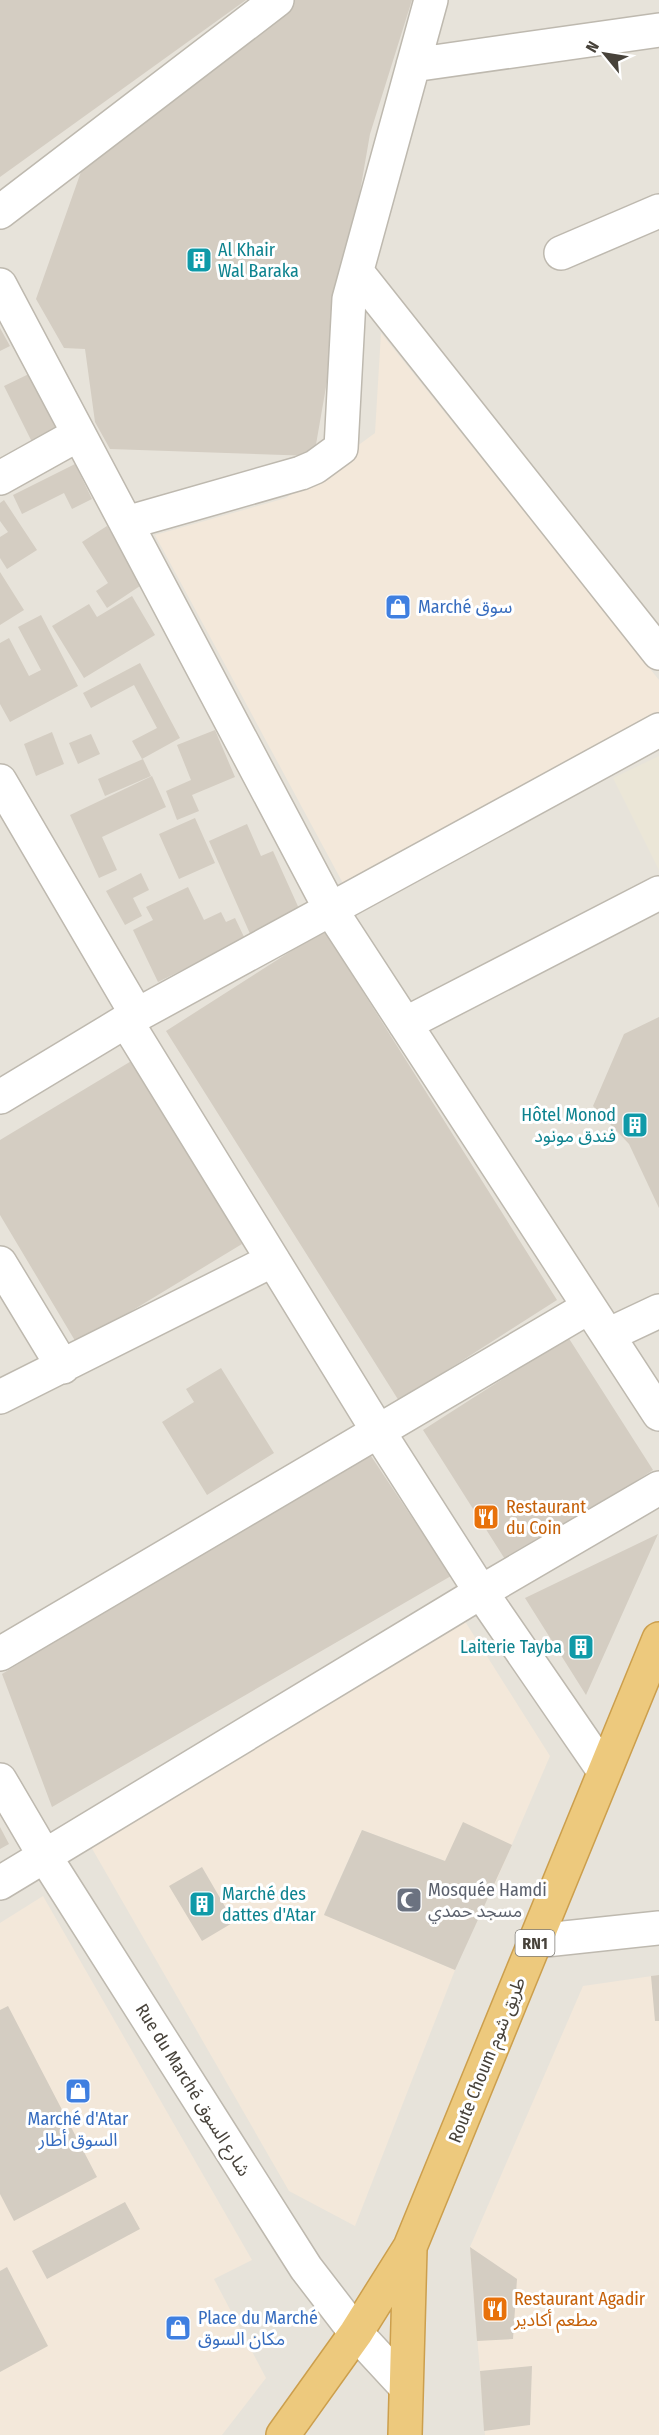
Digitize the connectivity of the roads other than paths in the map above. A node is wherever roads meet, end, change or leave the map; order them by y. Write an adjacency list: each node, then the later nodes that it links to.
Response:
1 (277, 0): 6 (street)
2 (431, 0): 4 (street)
3 (659, 30): 4 (street)
4 (413, 65): 8 (street)
5 (659, 211): 7 (street)
6 (0, 212)
7 (561, 253)
8 (357, 272): 12 (street); 13 (street)
9 (0, 287): 10 (street)
10 (79, 434): 11 (street); 12 (street)
11 (0, 478)
12 (126, 523): 17 (street)
13 (659, 652)
14 (659, 730): 17 (street)
15 (0, 781): 18 (street)
16 (659, 893): 19 (street)
17 (331, 910): 18 (street); 19 (street)
18 (131, 1018): 20 (street); 21 (street)
19 (405, 1024): 23 (street)
20 (0, 1097)
21 (273, 1260): 26 (street); 29 (street)
22 (0, 1263): 26 (street)
23 (589, 1307): 25 (street); 29 (street)
24 (659, 1311): 25 (street)
25 (608, 1335): 28 (street)
26 (63, 1368): 27 (street)
27 (0, 1397)
28 (659, 1414)
29 (378, 1431): 31 (street); 33 (street)
30 (659, 1488): 31 (street)
31 (481, 1592): 34 (street); 36 (street)
32 (659, 1639): 34 (highway, Route Choum طريق شوم / RN1)
33 (0, 1654)
34 (604, 1771): 39 (highway, Route Choum طريق شوم / RN1)
35 (0, 1780): 36 (street, Rue du Marché شارع السوق)
36 (44, 1855): 37 (street); 41 (street, Rue du Marché شارع السوق)
37 (0, 1884)
38 (659, 1928): 39 (street)
39 (536, 1941): 40 (highway, Route Choum طريق شوم / RN1)
40 (410, 2247): 41 (highway, Route Choum طريق شوم / RN1); 42 (highway, Route Choum طريق شوم / RN1)
41 (356, 2333): 42 (street, Rue du Marché شارع السوق); 43 (highway, Route Choum طريق شوم / RN1)
42 (405, 2386): 44 (highway, Route Choum طريق شوم / RN1)
43 (283, 2435)
44 (405, 2435)

